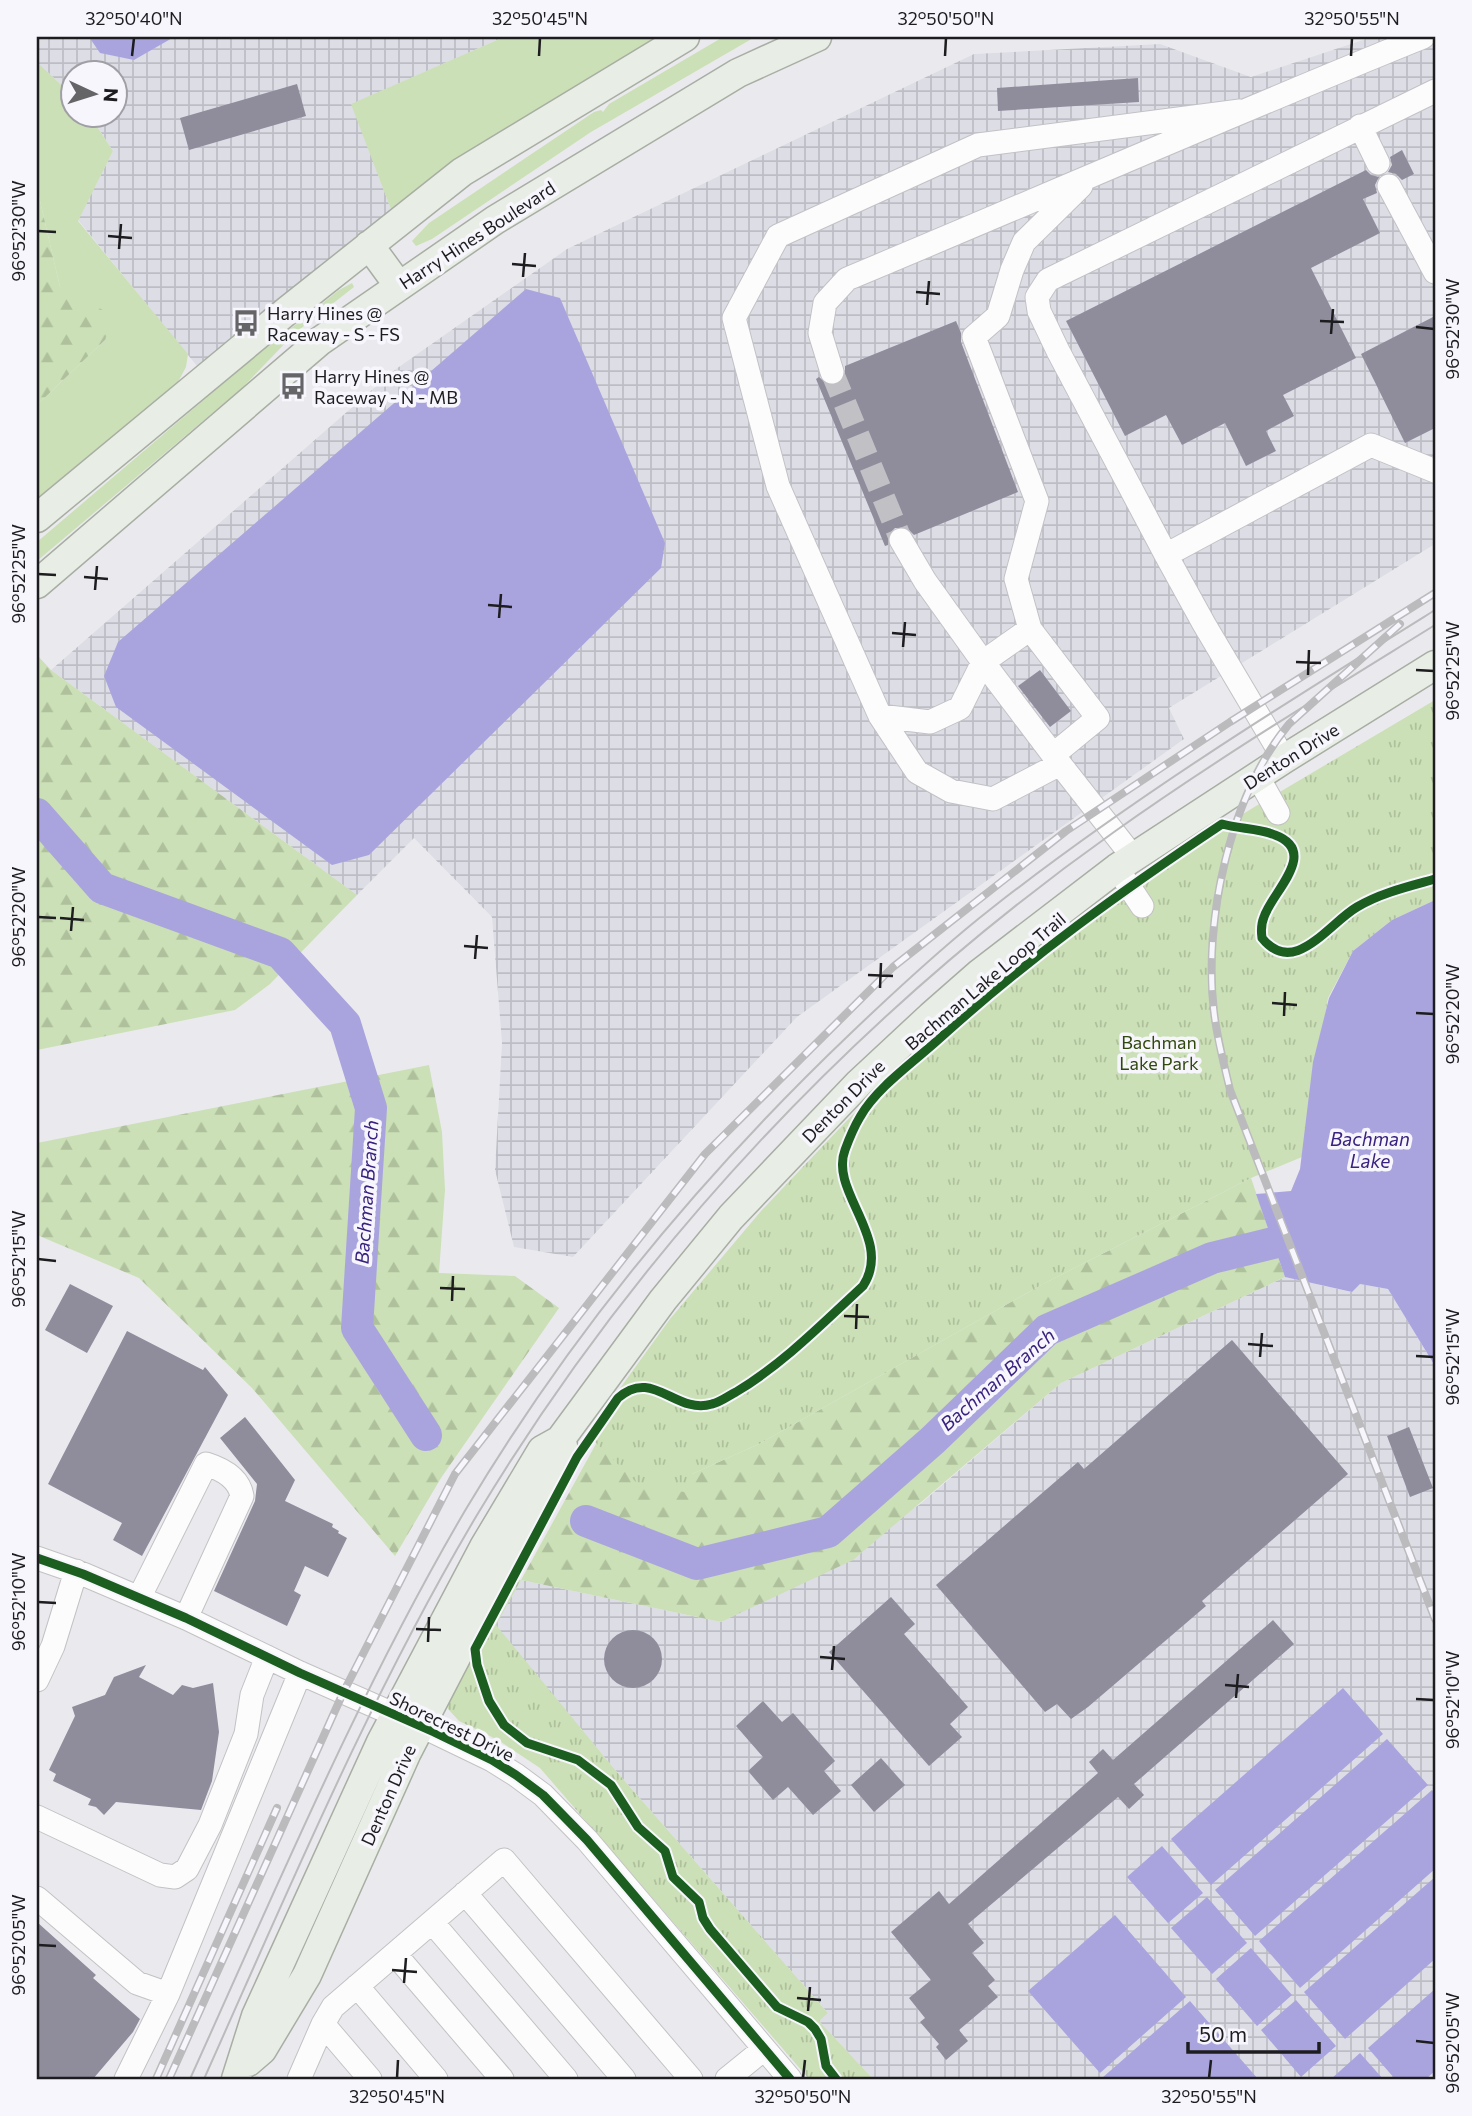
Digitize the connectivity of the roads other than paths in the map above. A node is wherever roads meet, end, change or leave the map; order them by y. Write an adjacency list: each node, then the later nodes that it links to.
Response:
1 (685, 37): 10 (main road)
2 (817, 37): 12 (main road, Harry Hines Boulevard)
3 (1423, 37): 5 (street)
4 (1435, 91): 6 (street)
5 (1240, 111): 8 (street); 22 (street)
6 (1360, 126): 7 (street); 17 (street)
7 (1378, 163)
8 (1088, 178): 13 (street); 19 (street)
9 (1389, 186): 11 (street)
10 (369, 245): 12 (main road); 15 (main road)
11 (1435, 272)
12 (399, 286): 18 (main road, Harry Hines Boulevard)
13 (832, 372)
14 (1435, 471): 17 (street)
15 (37, 519)
16 (901, 540): 20 (street)
17 (1167, 555): 23 (street)
18 (37, 584)
19 (1030, 629): 20 (street); 24 (street)
20 (983, 662): 22 (street); 24 (street)
21 (1435, 665): 23 (main road, Denton Drive)
22 (880, 716): 24 (street)
23 (1284, 759): 25 (main road, Denton Drive)
24 (1056, 760): 27 (street)
25 (1258, 777): 26 (street); 27 (main road, Denton Drive)
26 (1278, 813)
27 (1125, 862): 28 (street); 36 (main road, Denton Drive)
28 (1142, 906)
29 (37, 1558): 30 (street, Shorecrest Drive)
30 (76, 1571): 31 (street, Shorecrest Drive); 35 (street)
31 (139, 1598): 32 (street, Shorecrest Drive); 32 (street)
32 (186, 1618): 33 (street, Shorecrest Drive)
33 (267, 1657): 34 (street, Shorecrest Drive); 37 (street)
34 (300, 1673): 36 (street, Shorecrest Drive); 43 (street)
35 (37, 1680)
36 (407, 1721): 45 (street, Shorecrest Drive); 46 (main road, Denton Drive)
37 (37, 1817)
38 (465, 1893): 40 (street); 53 (street); 54 (street)
39 (37, 1898): 43 (street)
40 (432, 1922): 41 (street); 52 (street)
41 (395, 1954): 42 (street); 51 (street)
42 (357, 1986): 44 (street); 50 (street)
43 (169, 1994): 47 (street)
44 (323, 2024): 48 (street); 49 (street)
45 (764, 2049): 55 (street); 56 (street, Shorecrest Drive)
46 (239, 2073)
47 (126, 2079)
48 (299, 2079)
49 (370, 2079)
50 (436, 2079)
51 (502, 2079)
52 (566, 2079)
53 (624, 2079)
54 (691, 2079)
55 (727, 2079)
56 (790, 2079)

